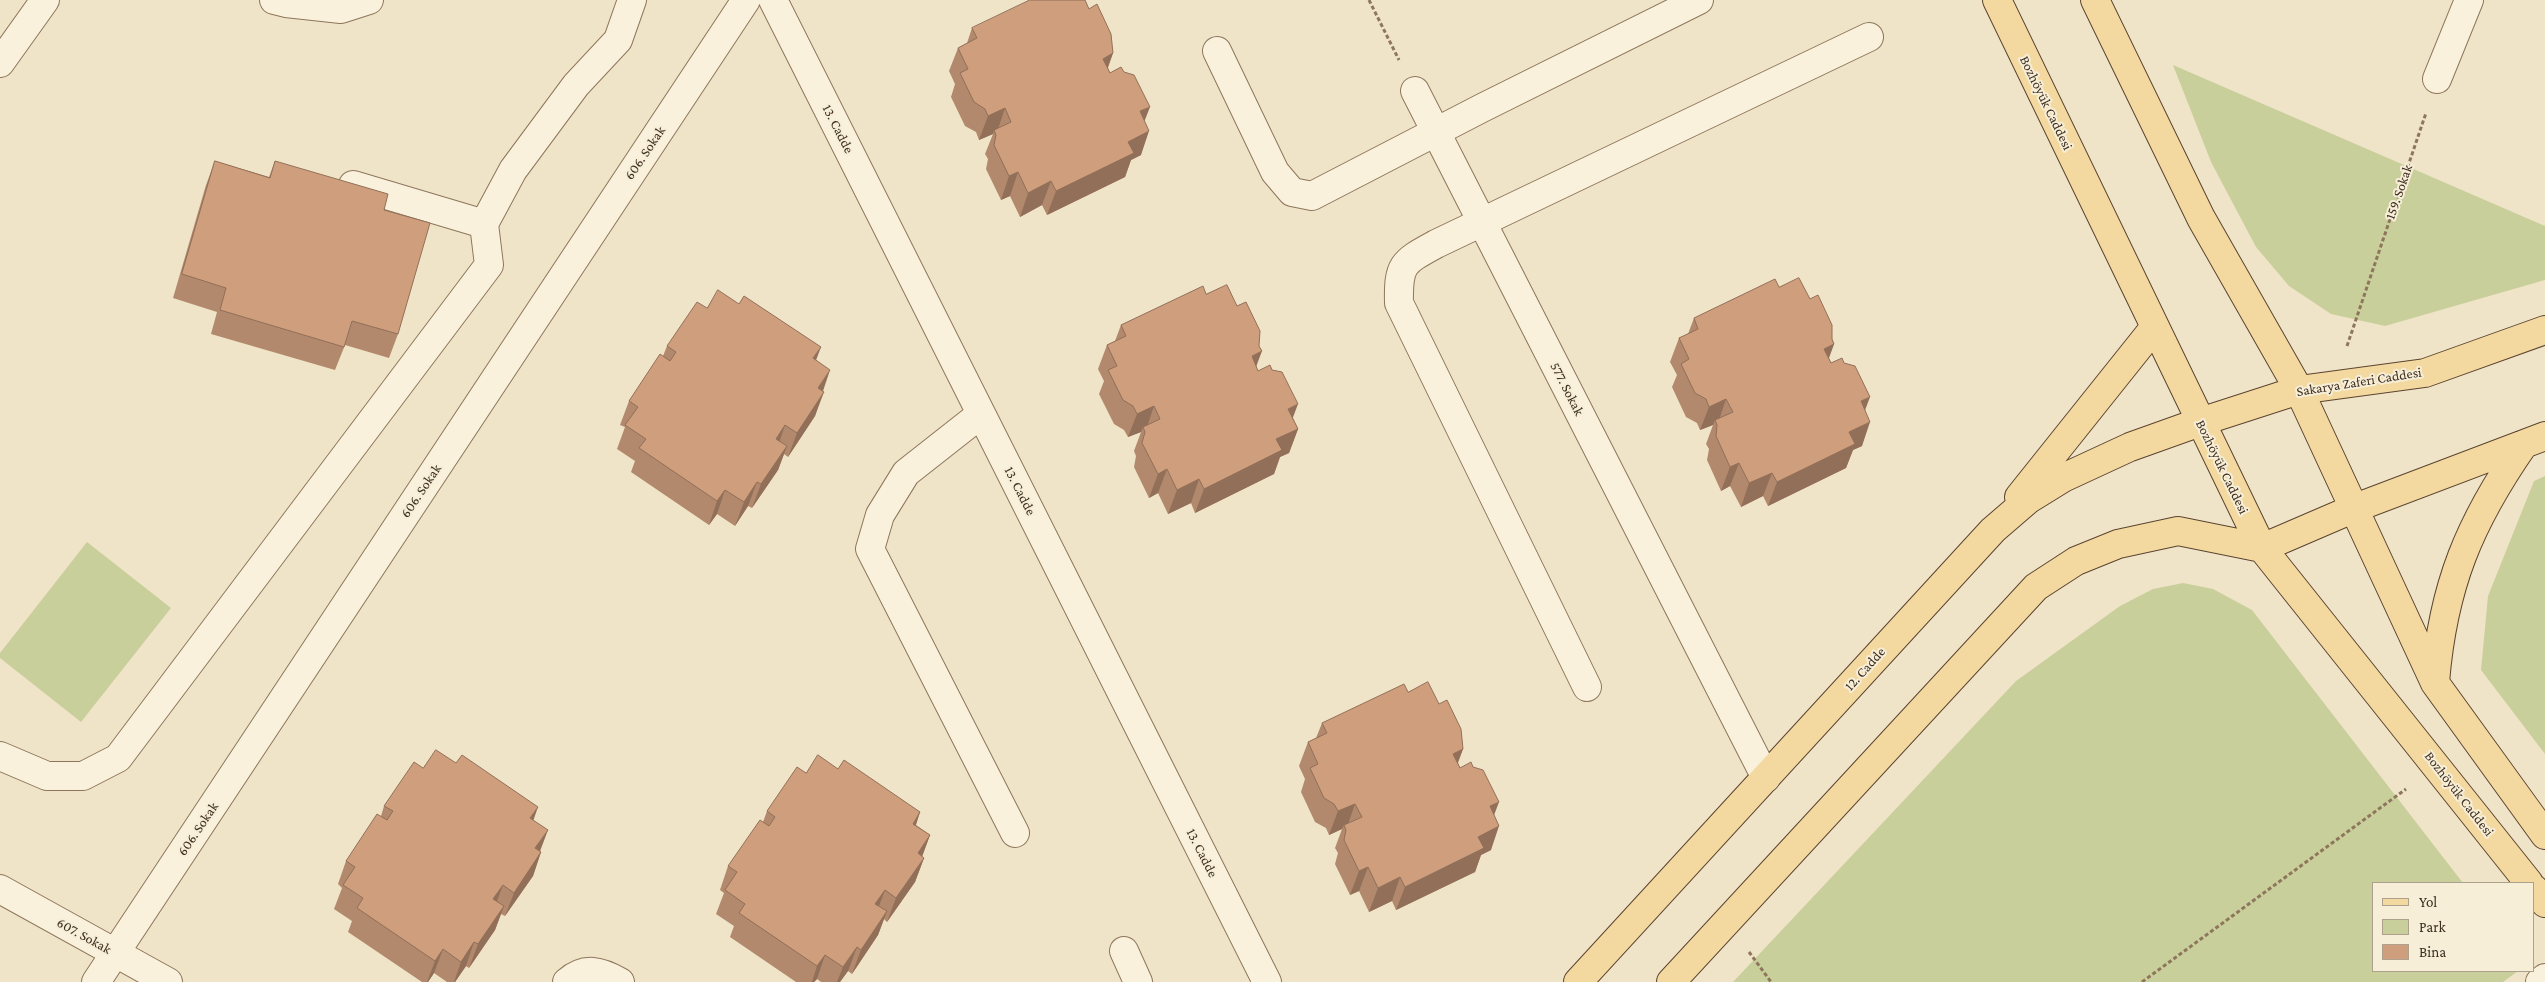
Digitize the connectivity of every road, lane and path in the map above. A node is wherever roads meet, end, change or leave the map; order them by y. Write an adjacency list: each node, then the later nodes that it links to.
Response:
1 (45, 0): 14 (street)
2 (274, 0): 3 (street)
3 (369, 0)
4 (632, 0): 20 (street)
5 (746, 0): 43 (street, 606. Sokak)
6 (774, 0): 25 (street, 13. Cadde)
7 (1369, 0): 16 (path)
8 (1699, 0): 17 (street)
9 (1997, 0): 21 (main road, Bozhöyük Caddesi)
10 (2095, 0): 24 (main road)
11 (2469, 0): 15 (street)
12 (1869, 37): 19 (street)
13 (1217, 51): 17 (street)
14 (0, 63)
15 (2437, 79): 23 (path, 159. Sokak)
16 (1415, 91): 17 (street, 577. Sokak)
17 (1436, 133): 19 (street, 577. Sokak)
18 (329, 178): 20 (street)
19 (1481, 221): 32 (street); 35 (street, 577. Sokak)
20 (484, 224): 33 (street)
21 (2154, 328): 26 (main road, Bozhöyük Caddesi); 29 (main road)
22 (2545, 330): 23 (main road, Sakarya Zaferi Caddesi)
23 (2334, 385): 24 (main road, Sakarya Zaferi Caddesi)
24 (2299, 390): 26 (main road, Sakarya Zaferi Caddesi); 28 (main road)
25 (981, 414): 36 (street); 50 (street, 13. Cadde)
26 (2200, 422): 29 (main road, 12. Cadde); 30 (main road, Bozhöyük Caddesi)
27 (2534, 440): 28 (main road); 31 (main road)
28 (2355, 508): 30 (main road); 31 (main road)
29 (1993, 530): 35 (main road, 12. Cadde)
30 (2262, 548): 34 (main road, Bozhöyük Caddesi); 52 (main road)
31 (2435, 684): 37 (main road)
32 (1587, 687)
33 (0, 756)
34 (2437, 766): 38 (main road, Bozhöyük Caddesi); 53 (path)
35 (1766, 778): 51 (main road, 12. Cadde)
36 (1015, 833)
37 (2545, 835)
38 (2528, 882)
39 (0, 889): 43 (street, 607. Sokak)
40 (2535, 890): 41 (main road)
41 (2545, 904)
42 (1124, 950): 49 (street)
43 (116, 953): 45 (street, 606. Sokak); 46 (street, 607. Sokak)
44 (2545, 978): 54 (street)
45 (96, 982)
46 (168, 982)
47 (567, 982): 48 (street)
48 (620, 982)
49 (1138, 982)
50 (1267, 982)
51 (1578, 982)
52 (1671, 982)
53 (2142, 982)
54 (2540, 982)

